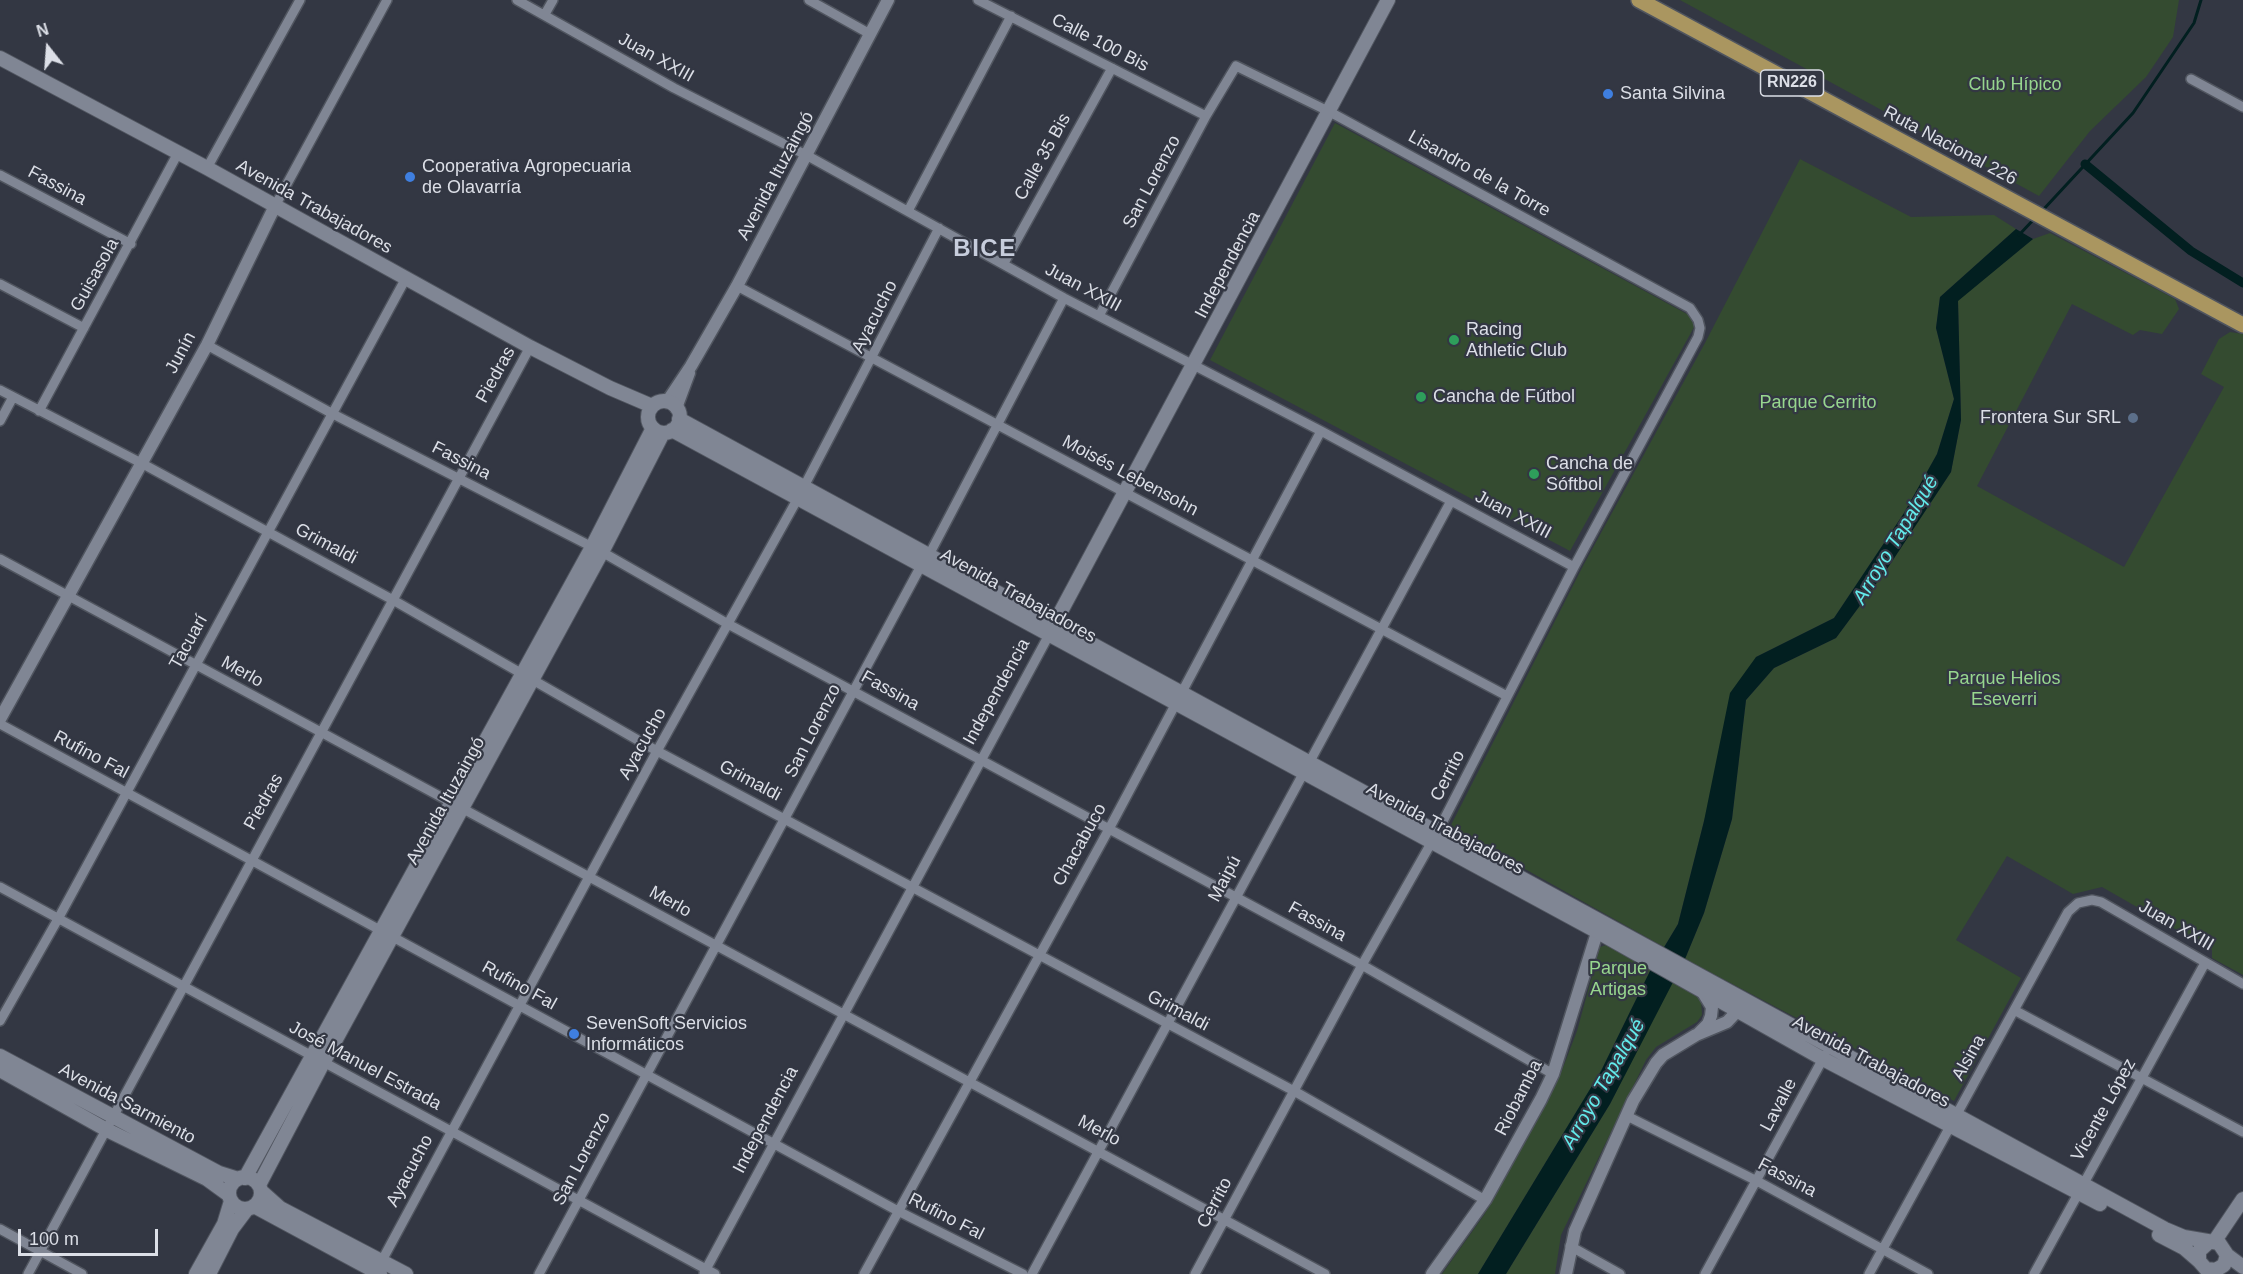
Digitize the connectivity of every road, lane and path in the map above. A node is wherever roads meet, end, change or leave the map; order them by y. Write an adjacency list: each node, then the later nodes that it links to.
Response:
1 (300, 0): 22 (street)
2 (387, 0): 24 (street, Junín)
3 (517, 0): 10 (street, Juan XXIII)
4 (553, 0): 10 (street)
5 (809, 0): 12 (street)
6 (888, 0): 12 (street, Avenida Ituzaingó)
7 (978, 0): 11 (street, Calle 100 Bis)
8 (1388, 0): 18 (main road, Independencia)
9 (1639, 0): 35 (highway, Ruta Nacional 226 / RN226)
10 (545, 14): 21 (street, Juan XXIII)
11 (1011, 16): 15 (street, Calle 100 Bis); 25 (street)
12 (870, 34): 21 (street, Avenida Ituzaingó)
13 (0, 58): 20 (main road, Avenida Trabajadores)
14 (1236, 66): 18 (street, Lisandro de la Torre); 19 (street, San Lorenzo)
15 (1112, 68): 19 (street, Calle 100 Bis); 28 (street, Calle 35 Bis)
16 (2191, 79): 17 (street)
17 (2243, 107)
18 (1330, 112): 34 (street, Lisandro de la Torre); 40 (main road, Independencia)
19 (1206, 116): 33 (street, San Lorenzo)
20 (178, 153): 22 (main road, Avenida Trabajadores); 27 (street, Guisasola)
21 (808, 156): 25 (street, Juan XXIII); 31 (street, Avenida Ituzaingó)
22 (207, 168): 24 (main road, Avenida Trabajadores)
23 (1, 178): 27 (street, Fassina)
24 (275, 206): 29 (main road, Avenida Trabajadores); 37 (street, Junín)
25 (908, 211): 26 (street, Juan XXIII)
26 (939, 228): 28 (street, Juan XXIII); 39 (street, Ayacucho)
27 (131, 244): 36 (street, Guisasola)
28 (1004, 262): 32 (street, Juan XXIII)
29 (406, 278): 38 (main road, Avenida Trabajadores); 44 (street, Tacuarí)
30 (0, 284): 36 (street)
31 (737, 286): 39 (street, Moisés Lebensohn); 45 (street, Avenida Ituzaingó)
32 (1064, 298): 33 (street, Juan XXIII); 47 (street, San Lorenzo)
33 (1099, 316): 40 (street, Juan XXIII)
34 (1698, 320): 59 (street, Cerrito)
35 (2243, 325)
36 (84, 328): 43 (street, Guisasola)
37 (207, 345): 44 (street, Fassina); 49 (street, Junín)
38 (530, 347): 45 (main road, Avenida Trabajadores); 50 (street, Piedras)
39 (872, 360): 47 (street, Moisés Lebensohn); 52 (street, Ayacucho)
40 (1193, 366): 48 (street, Juan XXIII); 51 (main road, Independencia)
41 (0, 390): 42 (street, Grimaldi)
42 (13, 398): 43 (street, Grimaldi); 46 (street)
43 (39, 411): 49 (street, Grimaldi)
44 (333, 414): 50 (street, Fassina); 54 (street, Tacuarí)
45 (664, 418): 52 (main road, Avenida Trabajadores); 55 (main road, Avenida Ituzaingó)
46 (0, 421)
47 (997, 424): 51 (street, Moisés Lebensohn); 57 (street, San Lorenzo)
48 (1322, 431): 53 (street, Juan XXIII); 58 (street, Chacabuco)
49 (143, 464): 54 (street, Grimaldi); 60 (street, Junín)
50 (459, 478): 55 (street, Fassina); 61 (street, Piedras)
51 (1125, 491): 58 (street, Moisés Lebensohn); 63 (main road, Independencia)
52 (801, 493): 57 (main road, Avenida Trabajadores); 62 (street, Ayacucho)
53 (1451, 501): 59 (street, Juan XXIII); 64 (street, Maipú)
54 (269, 532): 61 (street, Grimaldi); 65 (street, Tacuarí)
55 (597, 549): 62 (street, Fassina); 66 (main road, Avenida Ituzaingó)
56 (0, 559): 60 (street, Merlo)
57 (926, 559): 63 (main road, Avenida Trabajadores); 67 (street, San Lorenzo)
58 (1252, 559): 64 (street, Moisés Lebensohn); 69 (street, Chacabuco)
59 (1574, 567): 68 (street, Cerrito)
60 (68, 597): 65 (street, Merlo); 70 (street, Junín)
61 (393, 600): 66 (street, Grimaldi); 72 (street, Piedras)
62 (728, 624): 67 (street, Fassina); 73 (street, Ayacucho)
63 (1052, 628): 69 (main road, Avenida Trabajadores); 74 (street, Independencia)
64 (1381, 628): 68 (street, Moisés Lebensohn); 75 (street, Maipú)
65 (195, 665): 72 (street, Merlo); 76 (street, Tacuarí)
66 (527, 676): 73 (street, Grimaldi); 77 (main road, Avenida Ituzaingó)
67 (854, 690): 74 (street, Fassina); 78 (street, San Lorenzo)
68 (1507, 696): 80 (street, Cerrito)
69 (1178, 698): 75 (main road, Avenida Trabajadores); 79 (street, Chacabuco)
70 (0, 719)
71 (0, 724): 76 (street, Rufino Fal)
72 (321, 734): 77 (street, Merlo); 81 (street, Piedras)
73 (657, 751): 78 (street, Grimaldi); 82 (street, Ayacucho)
74 (981, 759): 79 (street, Fassina); 84 (street, Independencia)
75 (1305, 766): 80 (main road, Avenida Trabajadores); 85 (street, Maipú)
76 (126, 792): 81 (street, Rufino Fal); 87 (street, Tacuarí)
77 (456, 805): 82 (street, Merlo); 89 (main road, Avenida Ituzaingó)
78 (787, 818): 84 (street, Grimaldi); 91 (street, San Lorenzo)
79 (1109, 829): 85 (street, Fassina); 92 (street, Chacabuco)
80 (1435, 837): 88 (main road, Avenida Trabajadores); 94 (street, Cerrito)
81 (251, 860): 89 (street, Rufino Fal); 96 (street, Piedras)
82 (590, 877): 91 (street, Merlo); 99 (street, Ayacucho)
83 (0, 887): 87 (street, José Manuel Estrada)
84 (913, 887): 92 (street, Grimaldi); 102 (street, Independencia)
85 (1235, 896): 94 (street, Fassina); 104 (street, Maipú)
86 (2092, 900): 93 (street, Juan XXIII); 100 (street, Alsina)
87 (58, 920): 96 (street, José Manuel Estrada); 103 (street, Tacuarí)
88 (1599, 927): 90 (main road, Avenida Trabajadores); 111 (street, Riobamba)
89 (387, 933): 99 (street, Rufino Fal); 109 (main road, Avenida Ituzaingó)
90 (1626, 940): 97 (main road, Avenida Trabajadores); 98 (main road, Avenida Trabajadores)
91 (716, 945): 102 (street, Merlo); 112 (street, San Lorenzo)
92 (1037, 956): 104 (street, Grimaldi); 114 (street, Chacabuco)
93 (2205, 963): 95 (street, Juan XXIII); 113 (street, Vicente López)
94 (1362, 965): 111 (street, Fassina); 115 (street, Cerrito)
95 (2243, 984)
96 (183, 987): 109 (street, José Manuel Estrada); 118 (street, Piedras)
97 (1701, 992): 101 (main road, Avenida Trabajadores); 105 (street)
98 (1747, 1000): 101 (street); 106 (main road, Avenida Trabajadores)
99 (520, 1005): 112 (street, Rufino Fal); 119 (street, Ayacucho)
100 (2014, 1010): 113 (street); 117 (street, Alsina)
101 (1738, 1012): 105 (street); 108 (main road, Avenida Trabajadores)
102 (843, 1014): 114 (street, Merlo); 121 (street, Independencia)
103 (0, 1021)
104 (1167, 1023): 115 (street, Grimaldi); 122 (street, Maipú)
105 (1696, 1035): 116 (street)
106 (1830, 1046): 108 (street, Lavalle); 117 (main road, Avenida Trabajadores)
107 (0, 1056): 118 (main road, Avenida Sarmiento)
108 (1823, 1059): 117 (main road, Avenida Trabajadores); 124 (street, Lavalle)
109 (318, 1060): 119 (street, José Manuel Estrada); 123 (main road, Avenida Ituzaingó); 125 (main road, Avenida Ituzaingó)
110 (0, 1071): 118 (main road, Avenida Sarmiento)
111 (1553, 1074): 128 (street, Riobamba)
112 (645, 1075): 121 (street, Rufino Fal); 129 (street, San Lorenzo)
113 (2141, 1078): 120 (street); 126 (street, Vicente López)
114 (970, 1080): 122 (street, Merlo); 132 (street, Chacabuco)
115 (1294, 1091): 128 (street, Grimaldi); 133 (street, Cerrito)
116 (1627, 1116): 124 (street, Fassina); 136 (street)
117 (1954, 1120): 126 (main road, Avenida Trabajadores); 137 (street, Alsina)
118 (110, 1124): 123 (main road, Avenida Sarmiento); 127 (main road, Avenida Sarmiento); 138 (street, Piedras)
119 (451, 1130): 129 (street, José Manuel Estrada); 141 (street, Ayacucho)
120 (2243, 1132)
121 (774, 1142): 132 (street, Rufino Fal); 142 (street, Independencia)
122 (1100, 1151): 133 (street, Merlo); 151 (street, Maipú)
123 (242, 1178): 125 (main road); 127 (main road)
124 (1757, 1180): 137 (street, Fassina); 157 (street, Lavalle)
125 (260, 1188): 131 (main road); 141 (main road)
126 (2080, 1188): 135 (main road, Avenida Trabajadores); 139 (main road, Avenida Trabajadores); 160 (street, Vicente López)
127 (230, 1198): 131 (main road); 145 (main road)
128 (1485, 1200): 154 (street, Riobamba)
129 (579, 1201): 142 (street, José Manuel Estrada); 148 (street, San Lorenzo)
130 (2240, 1205): 135 (main road); 139 (main road)
131 (251, 1208): 141 (main road); 146 (main road)
132 (898, 1211): 149 (street, Chacabuco); 150 (street, Rufino Fal)
133 (1225, 1218): 152 (street, Cerrito); 153 (street, Merlo)
134 (0, 1229): 138 (street)
135 (2212, 1242): 139 (main road, Avenida Trabajadores); 139 (main road)
136 (1570, 1246): 155 (street); 156 (street)
137 (1882, 1248): 158 (street, Alsina); 159 (street, Fassina)
138 (41, 1251): 143 (street, Piedras); 144 (street)
139 (2213, 1263): 140 (main road, Avenida Trabajadores); 161 (main road, Avenida Trabajadores)
140 (2243, 1267)
141 (378, 1270): 147 (main road)
142 (708, 1272)
143 (28, 1274)
144 (82, 1274)
145 (196, 1274)
146 (209, 1274)
147 (406, 1274)
148 (540, 1274)
149 (864, 1274)
150 (1023, 1274)
151 (1032, 1274)
152 (1195, 1274)
153 (1325, 1274)
154 (1432, 1274)
155 (1566, 1274)
156 (1620, 1274)
157 (1705, 1274)
158 (1869, 1274)
159 (1928, 1274)
160 (2034, 1274)
161 (2234, 1274)

